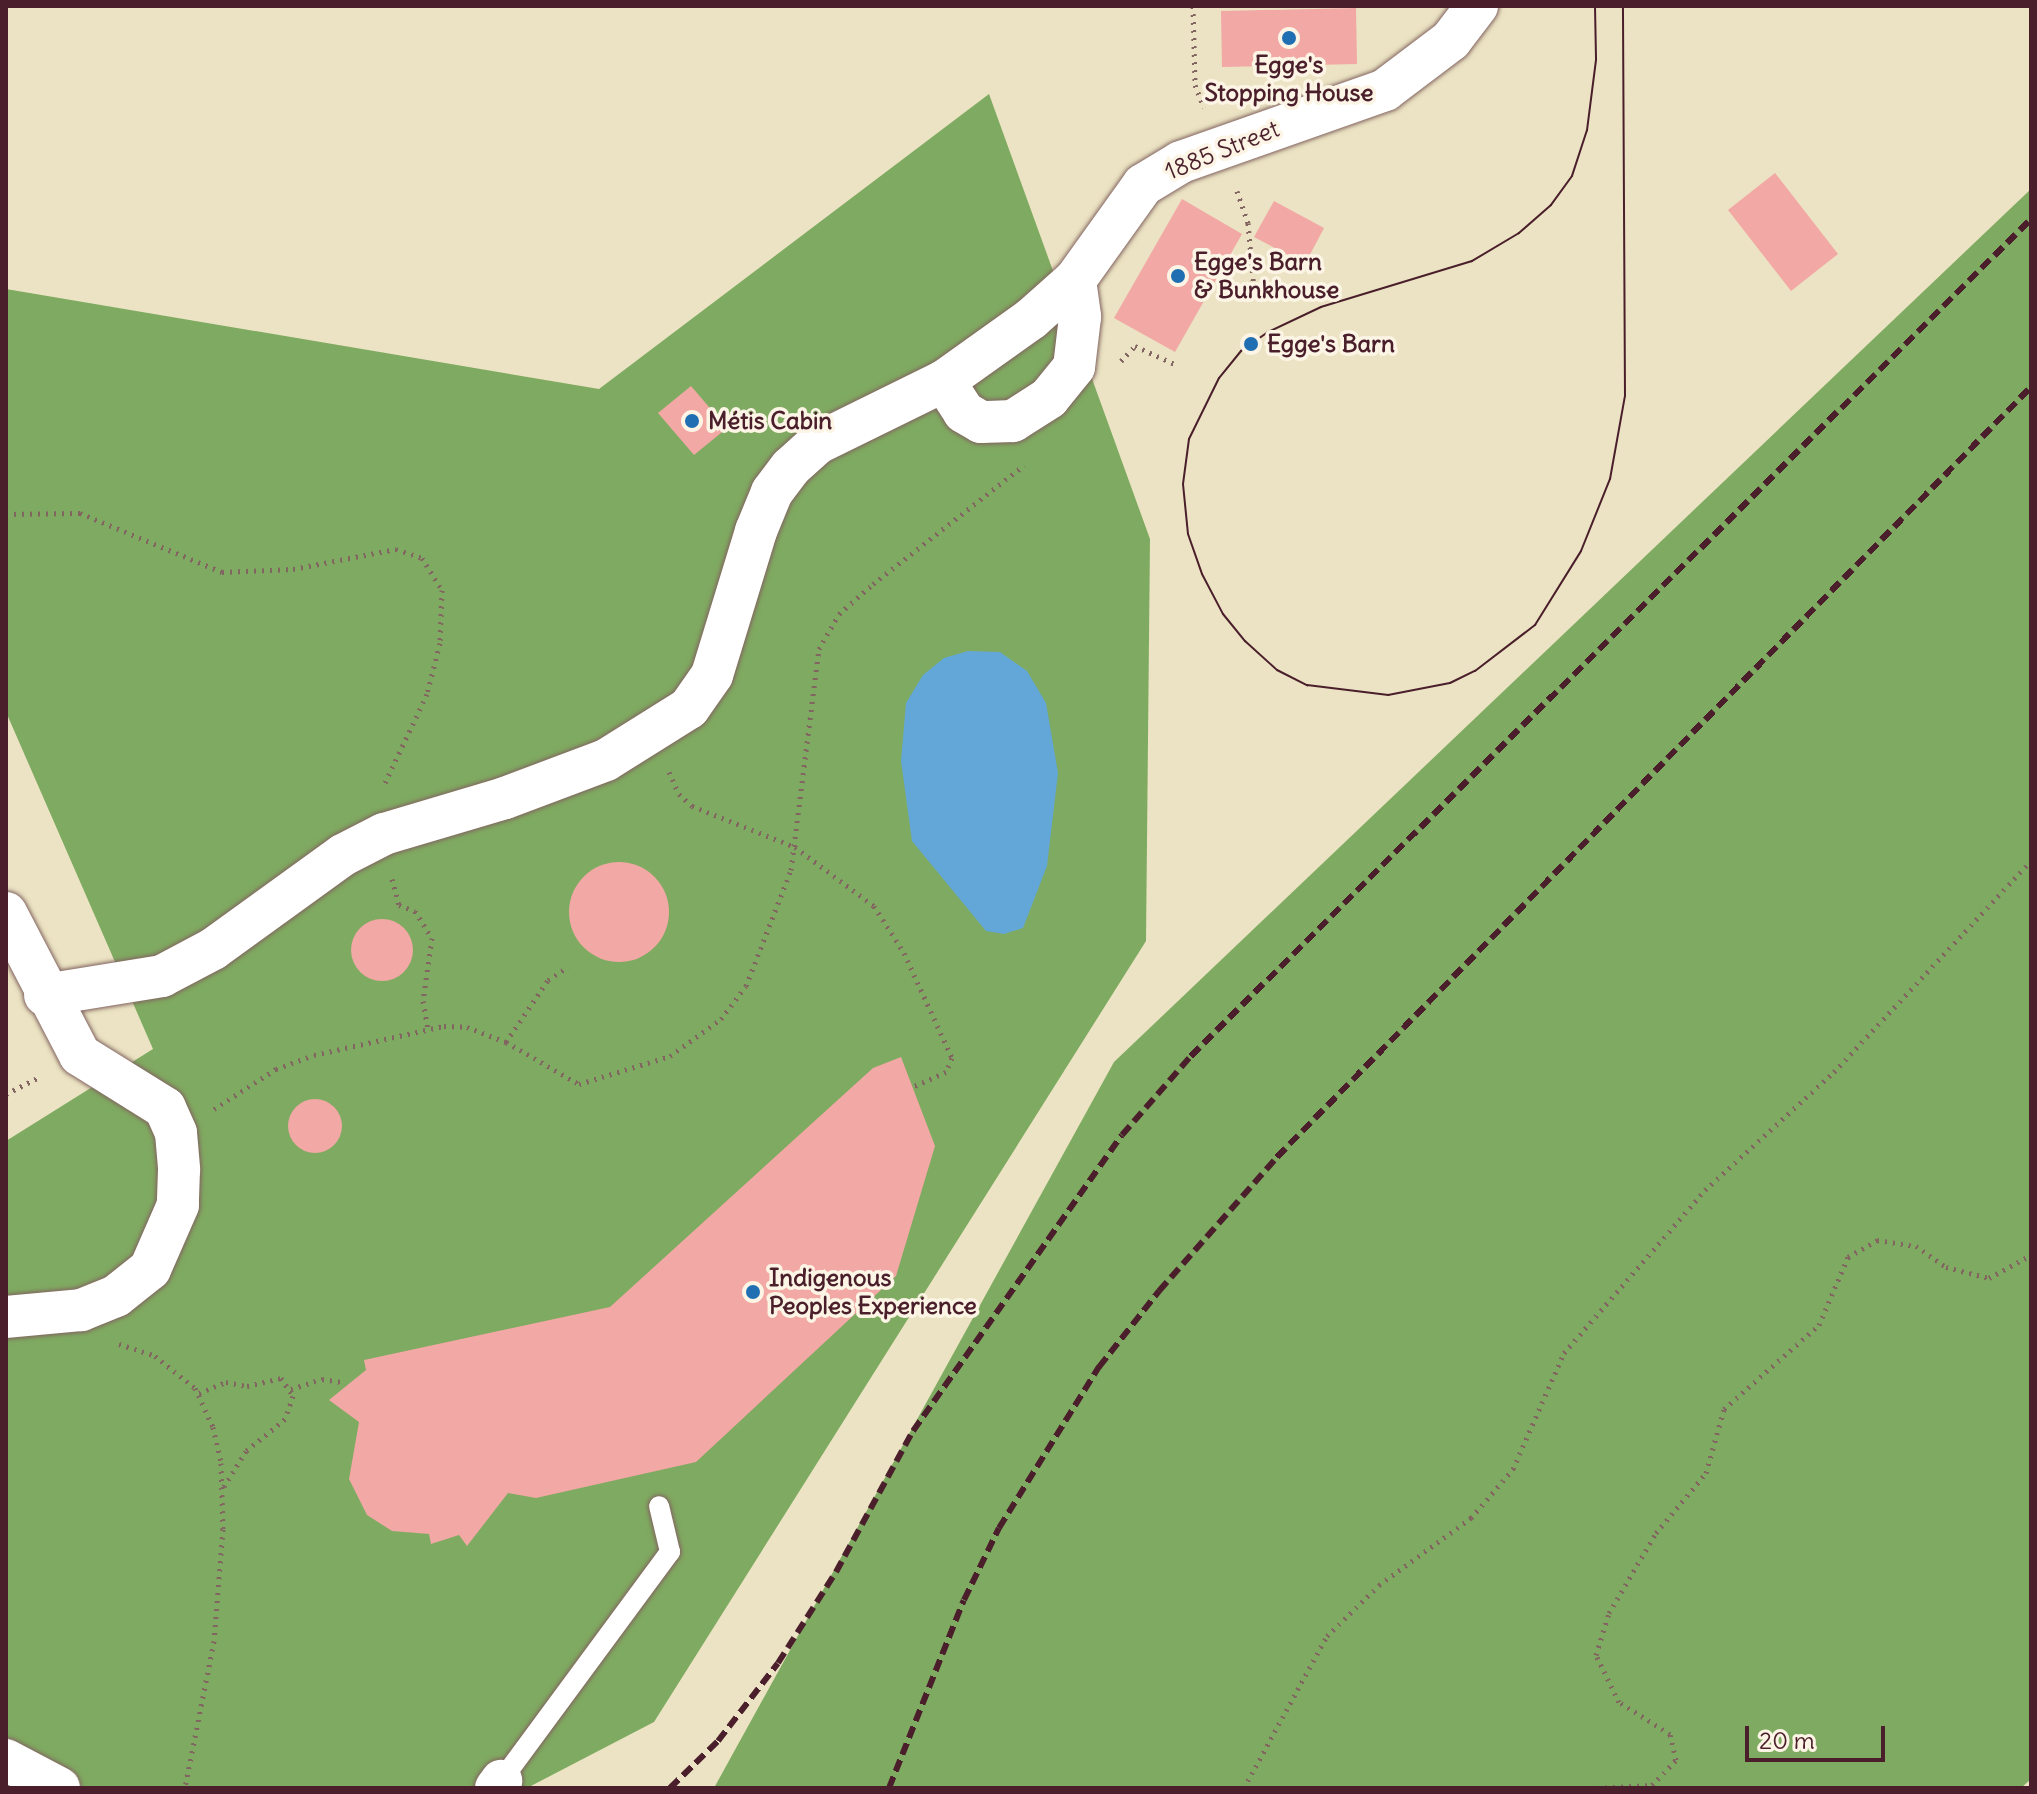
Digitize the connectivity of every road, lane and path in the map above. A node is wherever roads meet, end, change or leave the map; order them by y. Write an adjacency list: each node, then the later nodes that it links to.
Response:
1 (1477, 6): 2 (street, 1885 Street)
2 (1075, 280): 5 (street, 1885 Street); 5 (street)
3 (1177, 365): 4 (path)
4 (1114, 369)
5 (944, 381): 8 (street, 1885 Street)
6 (1033, 458): 10 (path)
7 (6, 514): 9 (path)
8 (689, 708): 9 (street); 10 (path)
9 (384, 834): 14 (street); 15 (path)
10 (795, 847): 16 (path); 17 (path)
11 (2031, 861): 31 (path)
12 (6, 913): 14 (street)
13 (568, 967): 16 (path)
14 (45, 995): 18 (street)
15 (428, 1030): 16 (path); 18 (path)
16 (506, 1042)
17 (913, 1087)
18 (176, 1133): 20 (street)
19 (2031, 1255): 32 (path)
20 (92, 1306): 21 (street); 24 (path)
21 (6, 1317)
22 (346, 1383): 23 (path)
23 (291, 1389): 24 (path); 25 (path)
24 (199, 1393): 25 (path)
25 (222, 1489): 30 (path)
26 (659, 1506): 28 (lane)
27 (6, 1760): 29 (street)
28 (498, 1785)
29 (59, 1788)
30 (185, 1788)
31 (1244, 1788)
32 (1597, 1788)

